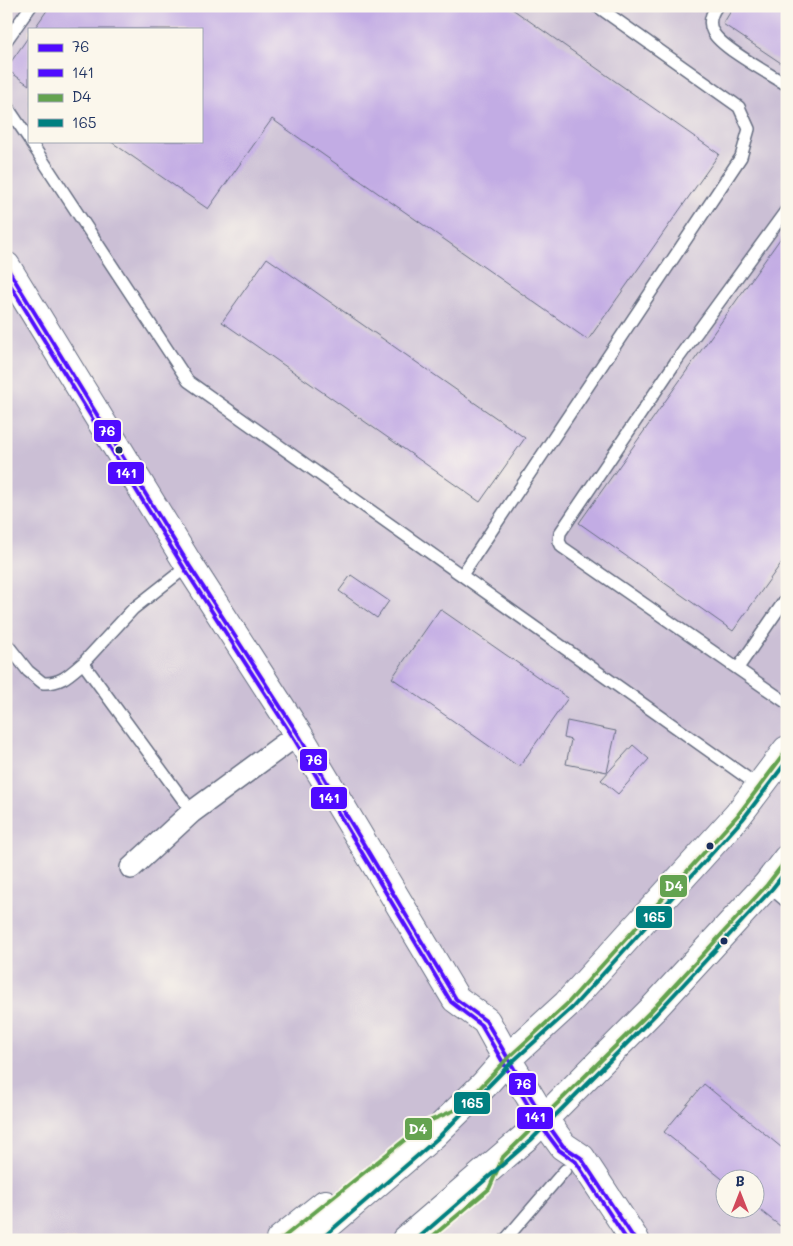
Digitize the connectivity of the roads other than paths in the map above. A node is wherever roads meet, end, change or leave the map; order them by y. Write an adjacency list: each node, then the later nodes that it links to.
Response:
1 (31, 6): 4 (lane)
2 (597, 6): 12 (lane)
3 (717, 6): 5 (lane)
4 (6, 41)
5 (787, 85)
6 (6, 105): 7 (lane)
7 (28, 137)
8 (31, 142): 12 (lane)
9 (787, 209): 16 (lane)
10 (6, 266): 11 (main road)
11 (189, 565): 15 (lane); 18 (main road)
12 (462, 575): 20 (lane)
13 (787, 597): 16 (lane)
14 (6, 643): 15 (lane)
15 (83, 663): 21 (lane)
16 (738, 668): 17 (lane)
17 (787, 703)
18 (298, 734): 21 (street); 25 (main road)
19 (787, 750): 20 (main road)
20 (760, 788): 25 (main road)
21 (192, 812): 23 (street)
22 (787, 860): 24 (main road)
23 (131, 868)
24 (777, 894): 27 (main road)
25 (507, 1059): 26 (main road); 27 (main road)
26 (462, 1107): 30 (main road); 31 (main road)
27 (543, 1118): 28 (main road); 35 (main road)
28 (503, 1158): 32 (main road); 33 (main road)
29 (565, 1170): 34 (lane)
30 (280, 1240)
31 (310, 1240)
32 (406, 1240)
33 (428, 1240)
34 (505, 1240)
35 (635, 1240)

